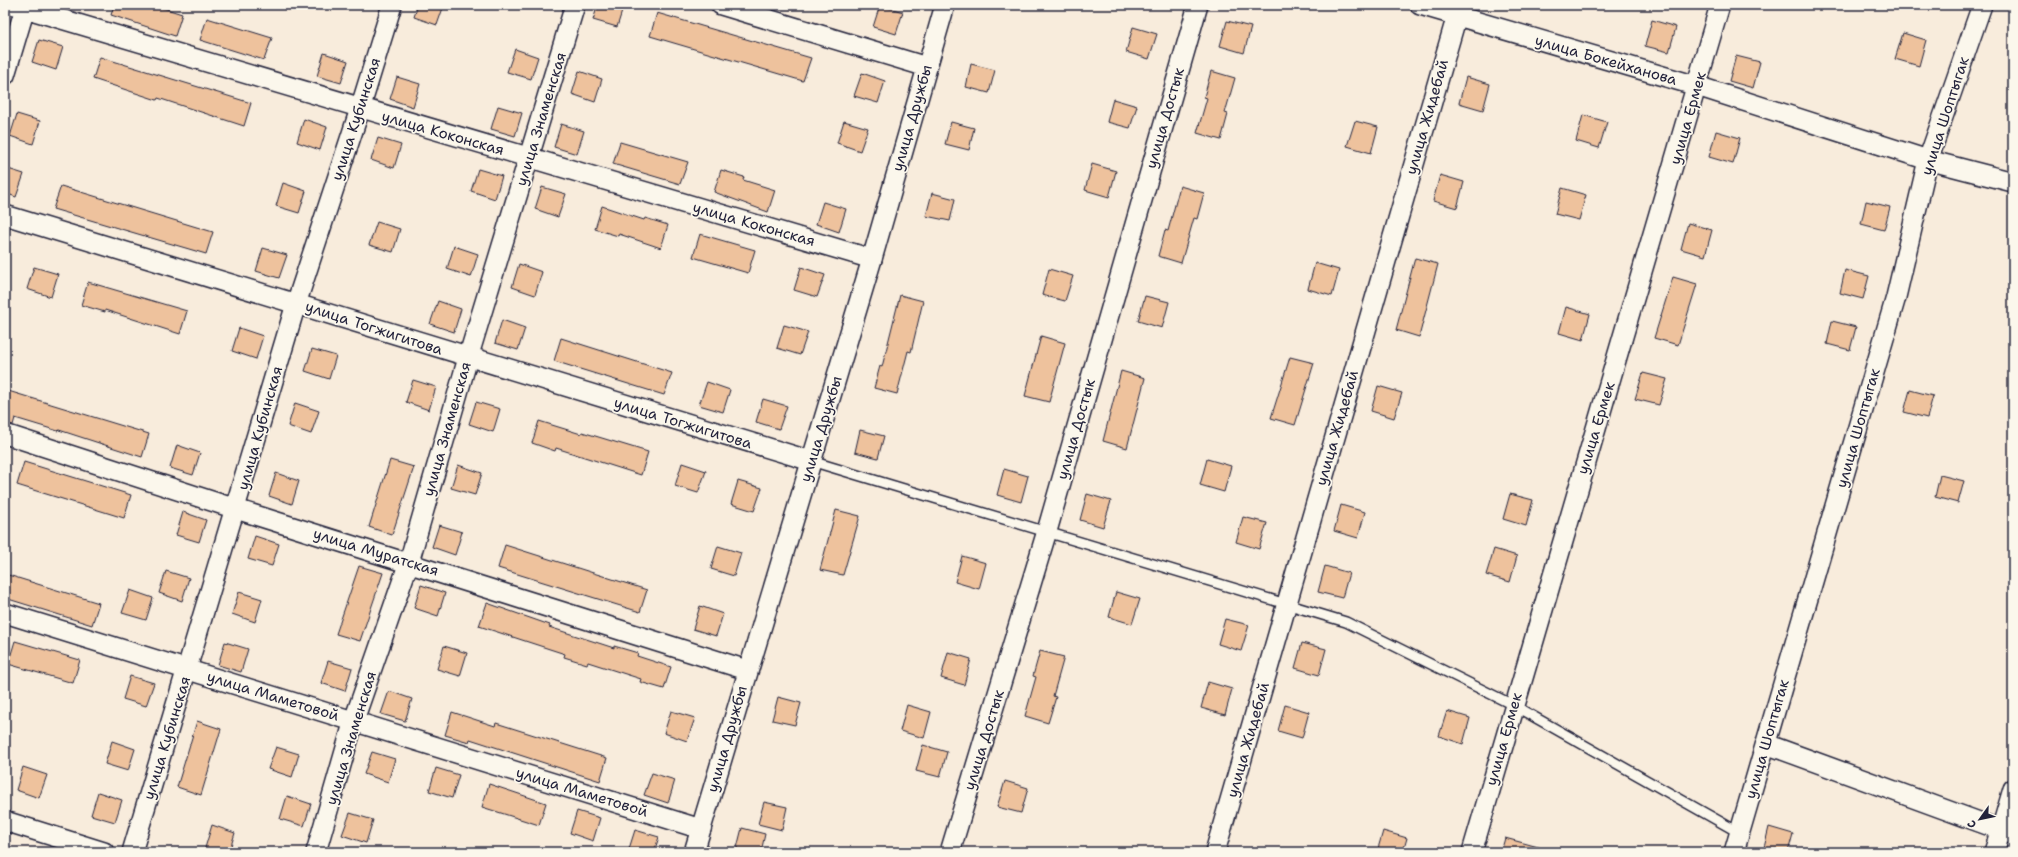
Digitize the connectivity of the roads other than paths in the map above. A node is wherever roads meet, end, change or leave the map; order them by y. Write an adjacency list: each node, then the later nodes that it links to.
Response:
1 (392, 5): 14 (street, улица Кубинская)
2 (575, 5): 15 (street, улица Знаменская)
3 (721, 5): 11 (street)
4 (945, 5): 11 (street, улица Дружбы)
5 (1198, 5): 25 (street, улица Достык)
6 (1420, 5): 10 (street, улица Бокейханова)
7 (1720, 5): 13 (street, улица Ермек)
8 (1982, 5): 16 (street, улица Шоптыгак)
9 (22, 6): 12 (street); 14 (street, улица Коконская)
10 (1458, 11): 13 (street, улица Бокейханова); 27 (street, улица Жидебай)
11 (926, 67): 19 (street, улица Дружбы)
12 (5, 76)
13 (1697, 86): 16 (street, улица Бокейханова); 31 (street, улица Ермек)
14 (360, 108): 15 (street, улица Коконская); 20 (street, улица Кубинская)
15 (530, 158): 19 (street, улица Коконская); 21 (street, улица Знаменская)
16 (1928, 160): 17 (street, улица Бокейханова); 33 (street, улица Шоптыгак)
17 (2013, 182)
18 (5, 215): 20 (street, улица Тогжигитова)
19 (872, 260): 23 (street, улица Дружбы)
20 (296, 304): 21 (street, улица Тогжигитова); 24 (street, улица Кубинская)
21 (468, 358): 23 (street, улица Тогжигитова); 26 (street, улица Знаменская)
22 (5, 434): 24 (street, улица Муратская)
23 (811, 461): 25 (lane); 30 (street, улица Дружбы)
24 (236, 509): 26 (street, улица Муратская); 29 (street, улица Кубинская)
25 (1047, 531): 27 (lane); 43 (street, улица Достык)
26 (410, 562): 30 (street, улица Муратская); 32 (street, улица Знаменская)
27 (1287, 603): 31 (lane); 44 (street, улица Жидебай)
28 (5, 613): 29 (street, улица Маметовой)
29 (188, 670): 32 (street, улица Маметовой); 40 (street, улица Кубинская)
30 (748, 670): 36 (street, улица Дружбы)
31 (1514, 705): 38 (lane); 45 (street, улица Ермек)
32 (354, 720): 36 (street, улица Маметовой); 41 (street, улица Знаменская)
33 (1766, 744): 37 (street); 38 (street, улица Шоптыгак)
34 (2013, 789): 37 (street)
35 (5, 821): 39 (street)
36 (701, 829): 42 (street, улица Дружбы)
37 (2007, 832): 47 (street)
38 (1740, 833): 46 (street, улица Шоптыгак)
39 (104, 852)
40 (132, 852)
41 (316, 852)
42 (694, 852)
43 (950, 852)
44 (1215, 852)
45 (1472, 852)
46 (1734, 852)
47 (1994, 852)

